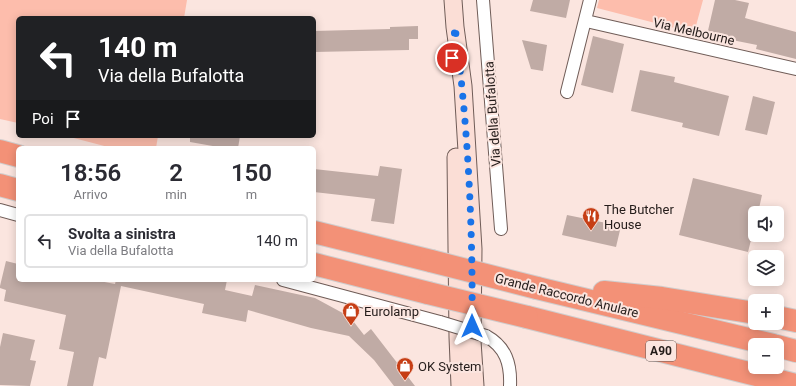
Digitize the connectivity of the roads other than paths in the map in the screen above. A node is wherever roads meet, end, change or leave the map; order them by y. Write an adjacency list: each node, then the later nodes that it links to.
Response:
1 (453, 0): 5 (street)
2 (483, 0): 14 (street, Via della Bufalotta)
3 (590, 0): 4 (street)
4 (586, 21): 6 (street, Via Melbourne); 7 (street)
5 (455, 27): 26 (street); 27 (street)
6 (796, 69)
7 (567, 92)
8 (0, 152): 9 (highway)
9 (16, 156)
10 (0, 185): 11 (highway)
11 (16, 189)
12 (0, 210): 13 (street)
13 (16, 214)
14 (501, 229)
15 (316, 232): 18 (highway, Grande Raccordo Anulare / A90, bridge)
16 (316, 265): 25 (highway, A90, bridge)
17 (290, 282): 28 (street, bridge)
18 (567, 295): 19 (highway); 22 (highway, Grande Raccordo Anulare / A90)
19 (748, 312)
20 (784, 318): 21 (highway)
21 (796, 321)
22 (748, 339)
23 (784, 347): 24 (highway)
24 (796, 350)
25 (796, 385)
26 (460, 386)
27 (474, 386)
28 (510, 386)

